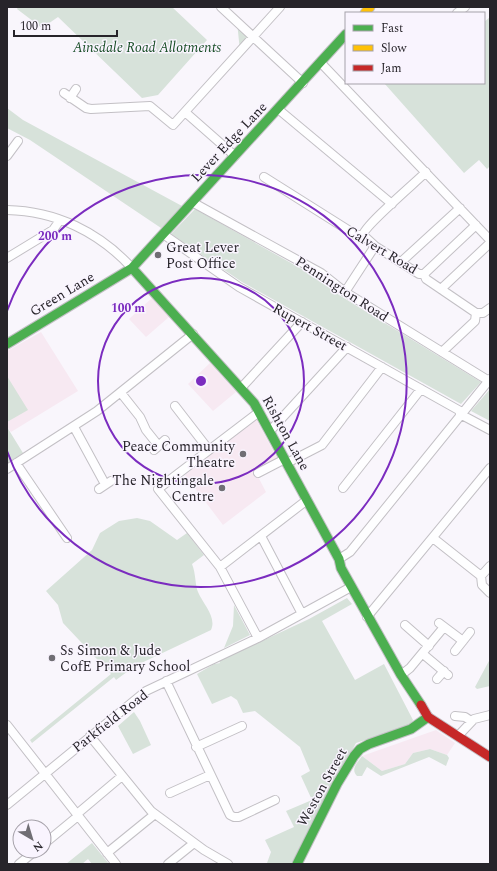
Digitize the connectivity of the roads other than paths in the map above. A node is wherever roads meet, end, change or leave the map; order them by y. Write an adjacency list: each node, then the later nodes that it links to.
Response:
1 (221, 7): 4 (street)
2 (280, 7): 4 (street)
3 (345, 35): 5 (street, Lever Edge Lane)
4 (253, 37): 6 (street); 9 (street)
5 (321, 63): 6 (street, Lever Edge Lane); 13 (street)
6 (303, 83): 8 (street, Lever Edge Lane)
7 (76, 89): 9 (street)
8 (278, 110): 12 (street, Lever Edge Lane); 16 (street)
9 (185, 112): 12 (street)
10 (18, 141): 11 (street)
11 (7, 156)
12 (235, 156): 15 (street, Lever Edge Lane)
13 (426, 172): 16 (street); 17 (street)
14 (264, 176): 22 (street, Calvert Road)
15 (190, 204): 21 (street, Lever Edge Lane); 30 (street, Pennington Road)
16 (392, 204): 22 (street)
17 (460, 208): 20 (street); 26 (street)
18 (7, 210): 19 (street, Rishton Lane)
19 (60, 220): 25 (street); 27 (street, Rishton Lane)
20 (476, 225): 23 (street); 28 (street)
21 (165, 232): 27 (street, Lever Edge Lane); 33 (street, Rupert Street)
22 (363, 235): 24 (street, Calvert Road)
23 (490, 241): 29 (street)
24 (374, 246): 26 (street, Calvert Road); 30 (street)
25 (7, 258)
26 (400, 262): 28 (street, Calvert Road)
27 (132, 268): 34 (street, Rishton Lane); 35 (street, Green Lane)
28 (424, 274): 29 (street, Calvert Road)
29 (441, 288): 32 (street, Calvert Road)
30 (345, 292): 37 (street, Pennington Road)
31 (490, 308): 32 (street)
32 (476, 313): 37 (street)
33 (302, 322): 36 (street, Rupert Street); 40 (street)
34 (193, 334): 40 (street, Rishton Lane); 42 (street)
35 (7, 344)
36 (347, 347): 38 (street, Rupert Street); 48 (street)
37 (442, 352): 39 (street, Pennington Road)
38 (382, 367): 41 (street, Rupert Street); 51 (street)
39 (488, 381): 44 (street)
40 (241, 388): 45 (street, Rishton Lane)
41 (421, 389): 44 (street, Rupert Street); 57 (street)
42 (121, 393): 46 (street); 49 (street)
43 (175, 406): 50 (street)
44 (463, 411): 47 (street, Rupert Street); 62 (street)
45 (260, 412): 48 (street, Rishton Lane); 50 (street)
46 (74, 426): 52 (street); 56 (street)
47 (490, 430)
48 (270, 432): 51 (street, Rishton Lane)
49 (159, 445)
50 (209, 450): 64 (street)
51 (286, 461): 55 (street); 58 (street, Rishton Lane)
52 (16, 463): 54 (street); 59 (street)
53 (490, 468): 61 (street)
54 (7, 469)
55 (258, 473)
56 (105, 484)
57 (343, 488)
58 (307, 500): 60 (street); 62 (street, Rishton Lane)
59 (62, 535)
60 (261, 536): 64 (street); 68 (street)
61 (433, 538): 65 (street); 69 (street)
62 (339, 560): 66 (street, Rishton Lane)
63 (490, 566): 65 (street)
64 (220, 567): 72 (street)
65 (481, 576): 67 (street)
66 (351, 587): 68 (street, Parkfield Road); 69 (street, Rishton Lane)
67 (490, 593)
68 (302, 614): 72 (street, Parkfield Road)
69 (367, 617): 77 (street, Rishton Lane)
70 (405, 625): 74 (street)
71 (470, 632): 73 (street)
72 (258, 638): 79 (street, Parkfield Road)
73 (463, 641): 74 (street); 75 (street)
74 (429, 646): 76 (street)
75 (455, 651)
76 (423, 654): 77 (street); 78 (street)
77 (401, 675): 82 (street, Rishton Lane)
78 (437, 679)
79 (166, 681): 86 (street, Parkfield Road); 88 (street)
80 (490, 715): 83 (street)
81 (455, 716): 83 (street)
82 (428, 717): 87 (street); 104 (street, Weston Street)
83 (471, 721): 87 (street)
84 (242, 726): 88 (street)
85 (8, 729): 90 (street)
86 (90, 736): 90 (street, Parkfield Road); 92 (street)
87 (458, 736): 89 (street)
88 (196, 747): 91 (street)
89 (490, 757)
90 (46, 773): 95 (street, Parkfield Road); 97 (street)
91 (210, 775): 93 (street); 94 (street)
92 (122, 776): 96 (street); 97 (street)
93 (170, 793)
94 (275, 800)
95 (7, 805)
96 (154, 814): 99 (street); 100 (street)
97 (78, 815): 98 (street); 100 (street)
98 (52, 837)
99 (194, 843): 102 (street); 103 (street)
100 (107, 853): 101 (street)
101 (116, 864)
102 (168, 864)
103 (228, 864)
104 (297, 864)

